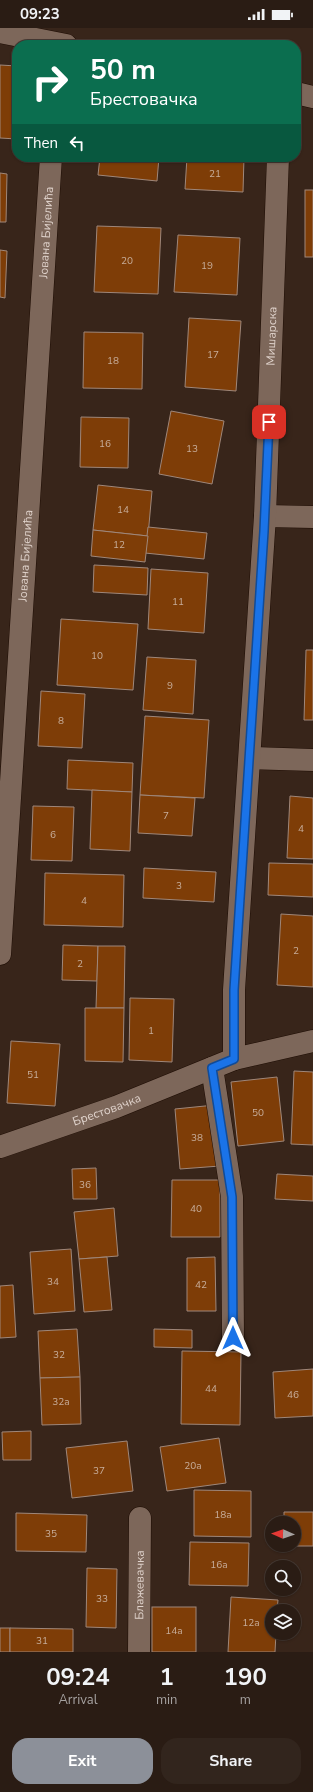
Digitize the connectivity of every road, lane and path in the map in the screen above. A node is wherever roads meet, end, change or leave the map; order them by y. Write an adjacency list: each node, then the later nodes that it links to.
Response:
1 (0, 32): 2 (street)
2 (41, 40)
3 (301, 94): 4 (street)
4 (313, 97)
5 (51, 162): 11 (street, Јована Бијелића)
6 (278, 162): 7 (street, Мишарска)
7 (265, 516): 8 (street); 9 (street, Мишарска)
8 (313, 517)
9 (250, 758): 10 (street); 13 (street, Мишарска)
10 (313, 760)
11 (0, 954)
12 (313, 1041): 13 (street, Брестовачка)
13 (234, 1059): 14 (street, Брестовачка)
14 (212, 1068): 15 (street, Брестовачка); 16 (street)
15 (0, 1147)
16 (233, 1338)
17 (140, 1518): 18 (street, Блажевачка)
18 (139, 1652)

